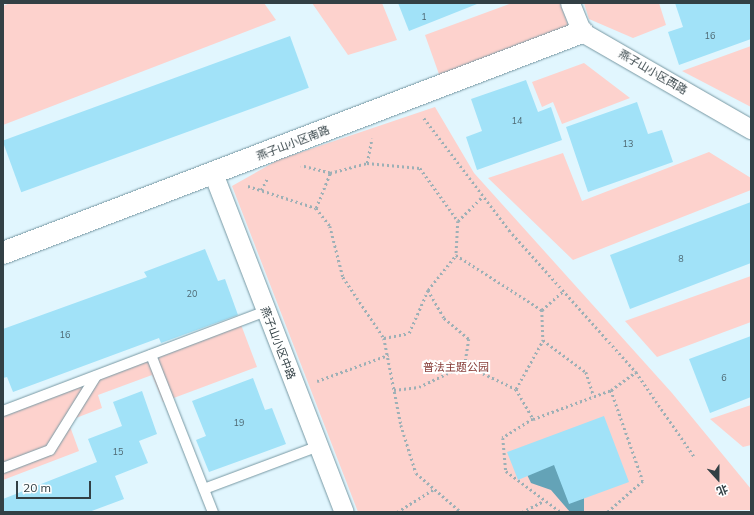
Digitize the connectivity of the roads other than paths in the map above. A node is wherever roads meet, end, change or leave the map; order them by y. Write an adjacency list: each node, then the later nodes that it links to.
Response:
1 (570, 3): 2 (street)
2 (582, 32): 3 (street, 燕子山小区西路); 4 (street, 燕子山小区南路)
3 (751, 129)
4 (213, 173): 5 (street, 燕子山小区南路); 6 (street, 燕子山小区中路)
5 (3, 253)
6 (266, 311): 7 (lane); 10 (street, 燕子山小区中路)
7 (151, 355): 8 (lane); 12 (lane)
8 (96, 376): 9 (lane); 11 (lane)
9 (3, 411)
10 (319, 446): 12 (lane); 14 (street, 燕子山小区中路)
11 (3, 468)
12 (204, 489): 13 (lane)
13 (213, 512)
14 (344, 512)

